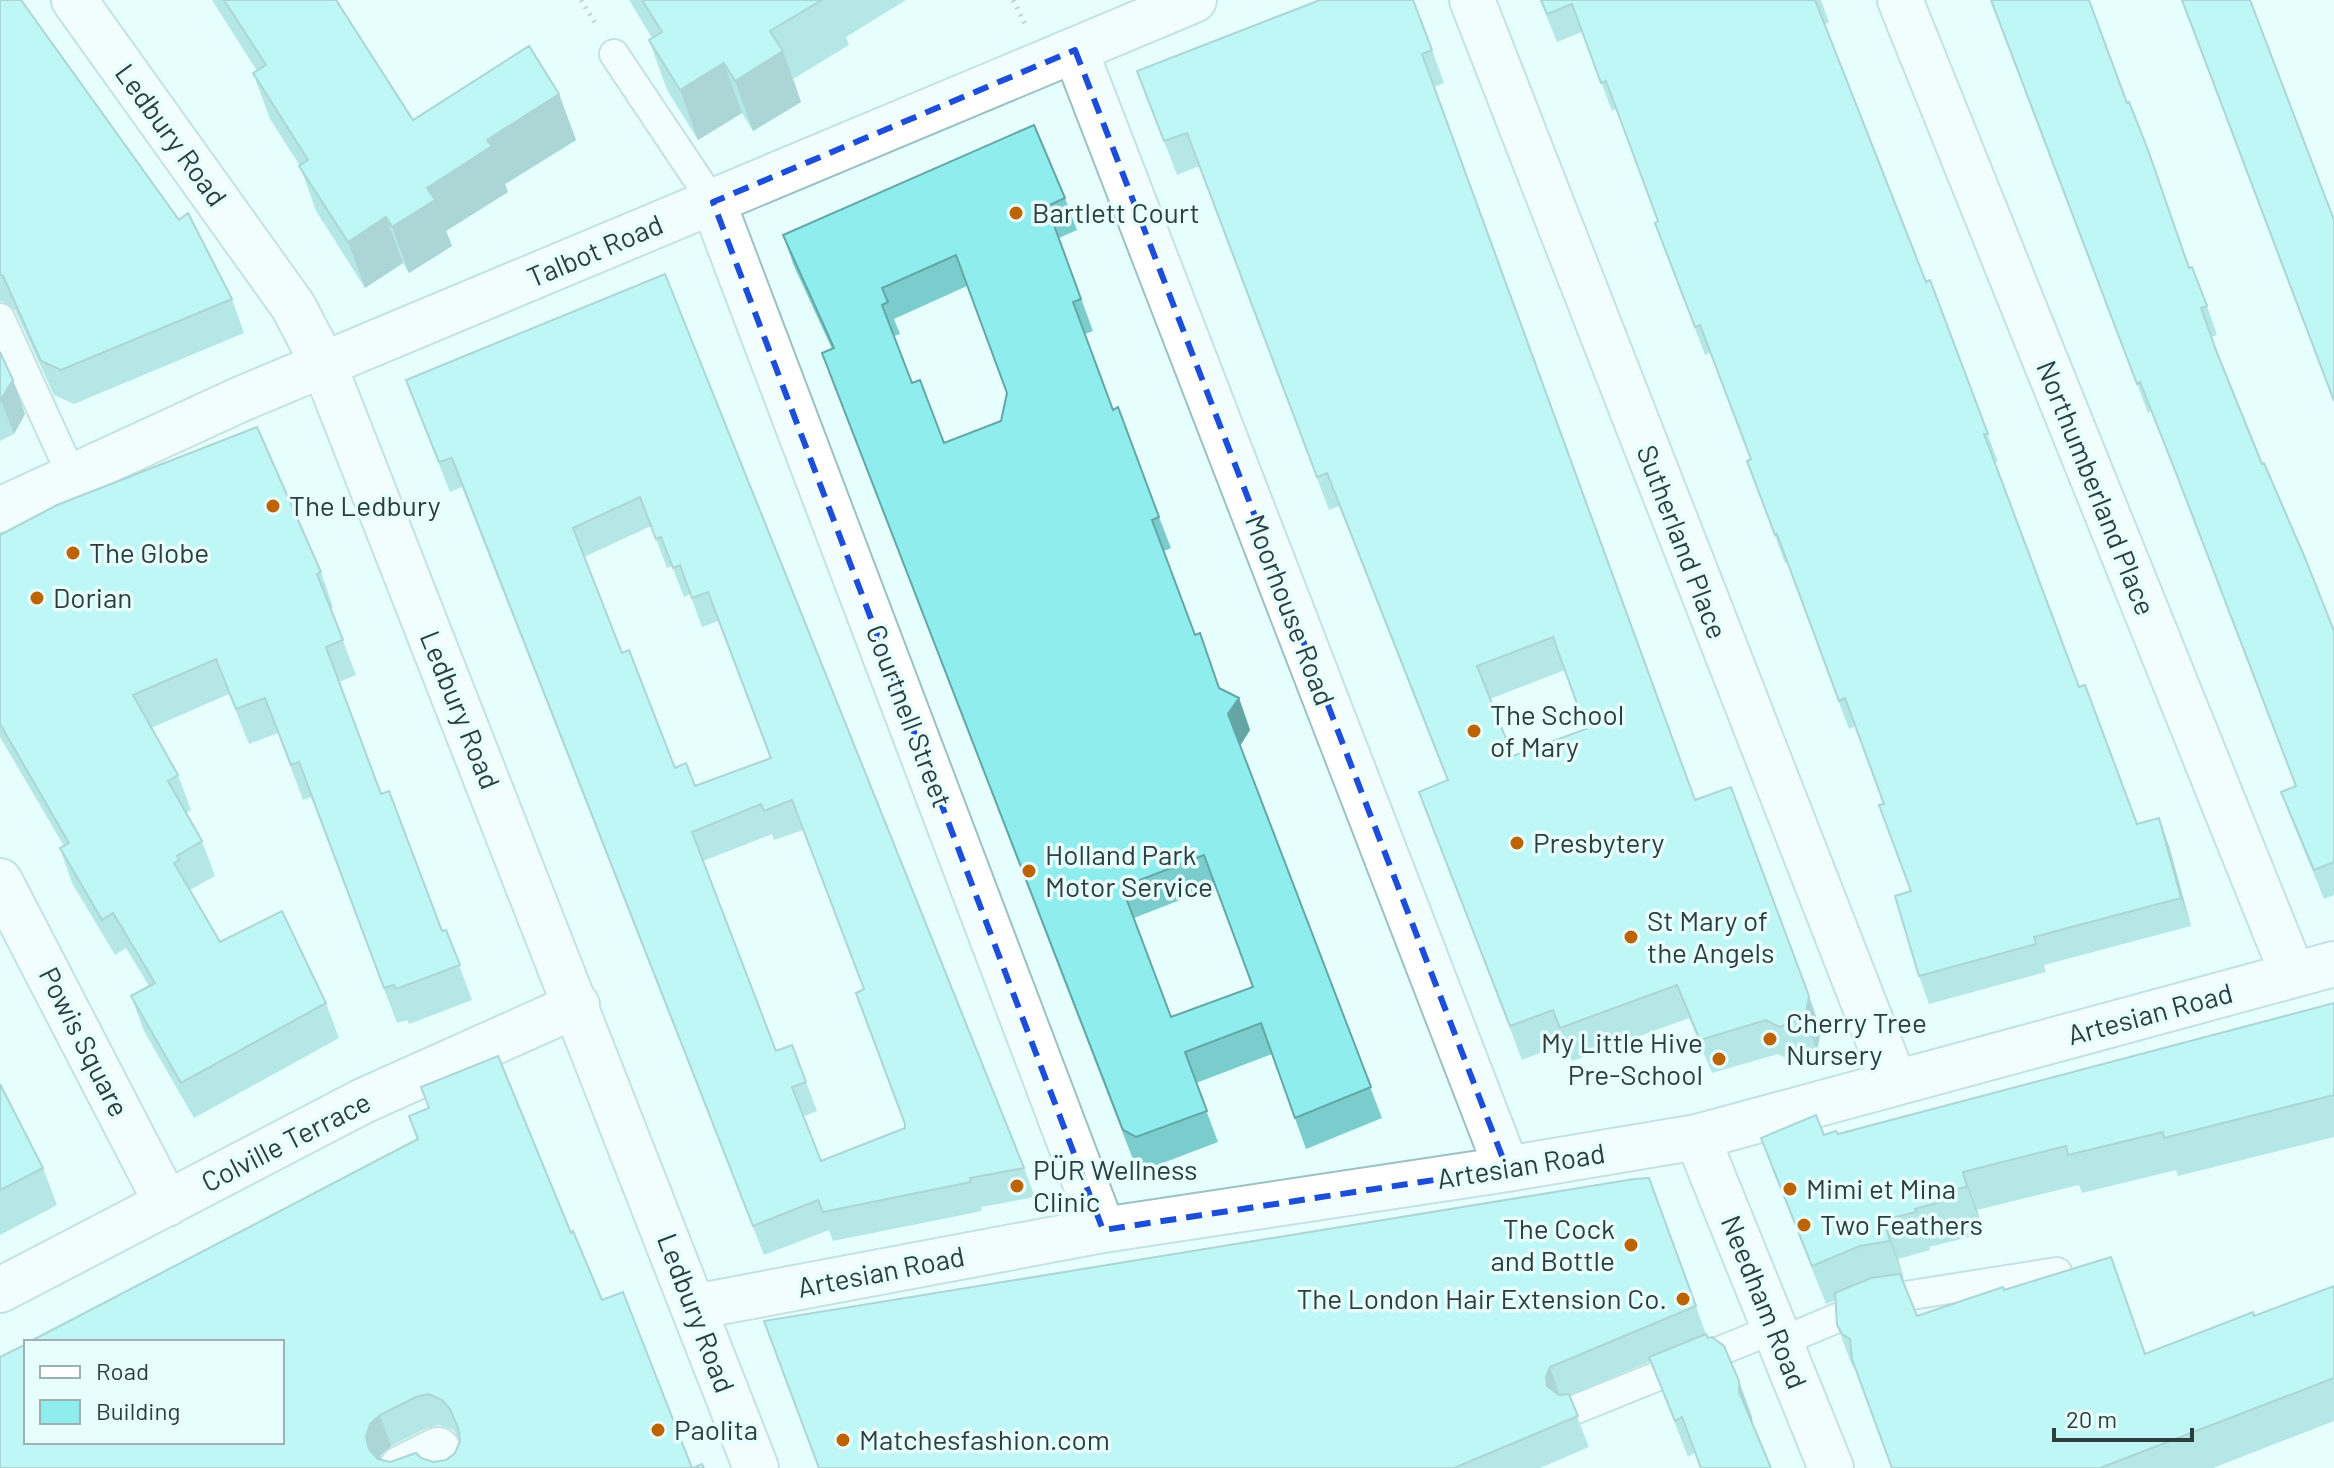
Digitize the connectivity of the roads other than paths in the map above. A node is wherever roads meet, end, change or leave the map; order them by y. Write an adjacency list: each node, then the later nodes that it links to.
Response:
1 (74, 0): 9 (street, Ledbury Road)
2 (1194, 0): 5 (street, Talbot Road)
3 (1472, 0): 15 (street, Sutherland Place)
4 (1900, 0): 13 (street, Northumberland Place)
5 (1075, 50): 7 (street, Talbot Road); 17 (street, Moorhouse Road)
6 (614, 54): 7 (lane)
7 (713, 202): 9 (street, Talbot Road); 19 (street, Courtnell Street)
8 (0, 318): 10 (lane)
9 (324, 365): 10 (street, Talbot Road); 14 (street, Ledbury Road)
10 (72, 476): 11 (street, Talbot Road)
11 (0, 510)
12 (0, 881): 18 (street, Powis Square)
13 (2314, 970): 15 (street, Artesian Road)
14 (577, 1005): 18 (street, Colville Terrace); 22 (street, Ledbury Road)
15 (1895, 1083): 16 (street, Artesian Road)
16 (1697, 1137): 17 (street, Artesian Road); 23 (street, Needham Road)
17 (1507, 1169): 19 (street, Artesian Road)
18 (167, 1204): 21 (street, Colville Terrace)
19 (1103, 1230): 22 (street, Artesian Road)
20 (2057, 1272): 23 (lane)
21 (0, 1290)
22 (694, 1307): 27 (street, Ledbury Road)
23 (1777, 1336): 24 (lane); 28 (street, Needham Road)
24 (1574, 1410)
25 (402, 1468): 26 (street)
26 (446, 1468)
27 (756, 1468)
28 (1831, 1468)

